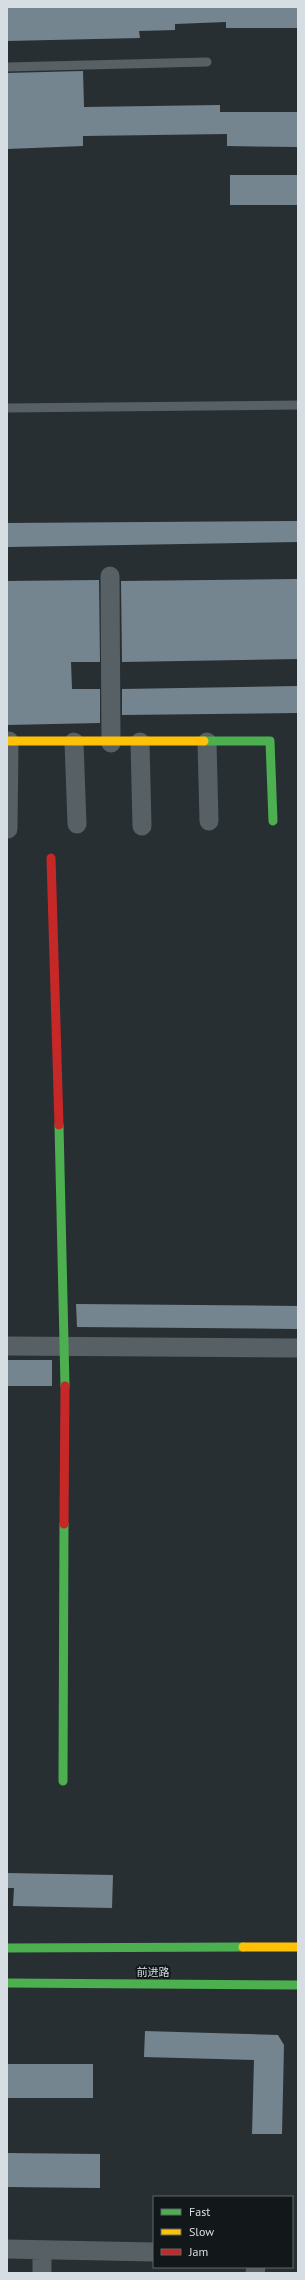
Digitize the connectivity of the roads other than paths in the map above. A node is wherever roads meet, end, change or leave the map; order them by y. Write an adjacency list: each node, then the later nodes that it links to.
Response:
1 (207, 62): 2 (lane)
2 (7, 67)
3 (298, 405): 4 (lane)
4 (7, 408)
5 (110, 576): 10 (street)
6 (8, 741): 7 (street); 15 (street)
7 (74, 742): 10 (street); 13 (street)
8 (140, 742): 9 (street); 10 (street); 14 (street)
9 (207, 742): 11 (street); 12 (street)
10 (111, 743)
11 (209, 821)
12 (273, 821)
13 (77, 824)
14 (142, 826)
15 (8, 829)
16 (52, 858): 18 (street)
17 (7, 1346): 18 (street)
18 (65, 1347): 19 (street); 20 (street)
19 (298, 1348)
20 (63, 1781)
21 (298, 1947): 22 (street)
22 (7, 1948)
23 (7, 1983): 24 (street, 前进路)
24 (298, 1985)
25 (7, 2249): 26 (street)
26 (42, 2250): 27 (street); 28 (street)
27 (153, 2252)
28 (42, 2273)

